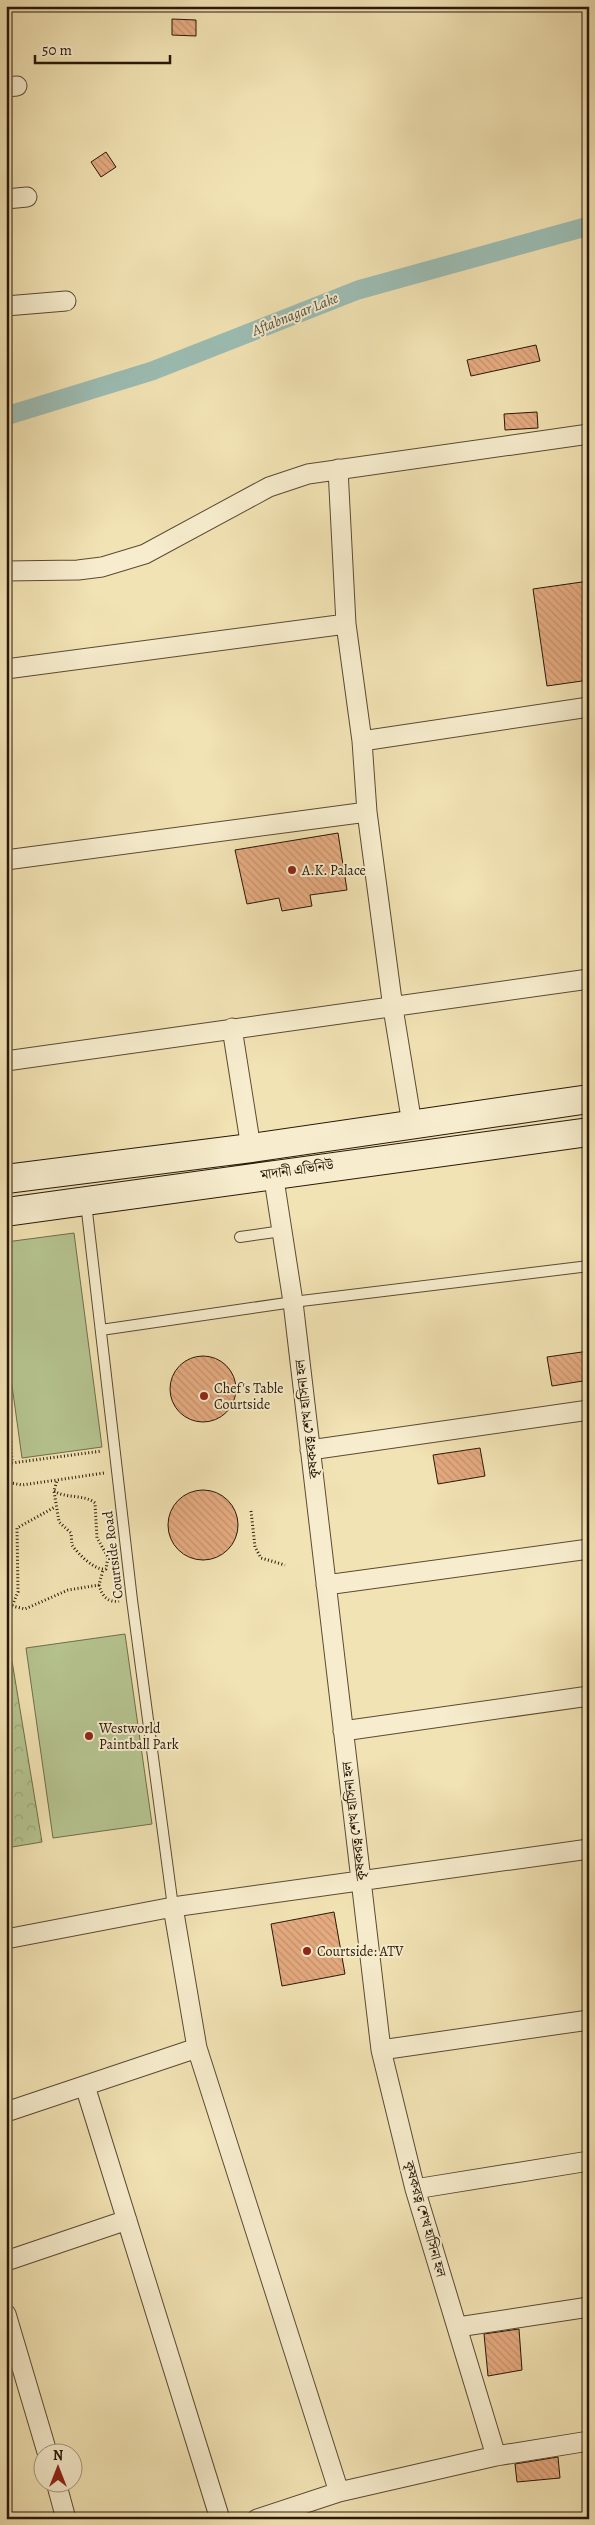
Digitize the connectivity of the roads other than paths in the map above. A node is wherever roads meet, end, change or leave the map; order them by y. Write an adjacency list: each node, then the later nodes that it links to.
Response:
1 (27, 197): 2 (street)
2 (6, 199)
3 (66, 301): 4 (street)
4 (6, 306)
5 (589, 434): 6 (street)
6 (338, 469): 7 (street); 8 (street)
7 (6, 571)
8 (346, 624): 9 (street); 11 (street)
9 (6, 669)
10 (589, 707): 11 (street)
11 (362, 740): 12 (street)
12 (367, 812): 13 (street); 15 (street)
13 (6, 860)
14 (589, 979): 15 (street)
15 (393, 1008): 16 (street); 19 (street)
16 (232, 1028): 17 (street); 21 (street)
17 (6, 1060)
18 (589, 1099): 19 (main road, মাদানী এভিনিউ)
19 (412, 1124): 21 (main road, মাদানী এভিনিউ)
20 (589, 1132): 23 (main road, মাদানী এভিনিউ)
21 (251, 1148): 22 (main road, মাদানী এভিনিউ)
22 (80, 1170): 24 (main road, মাদানী এভিনিউ); 25 (main road)
23 (273, 1174): 25 (main road, মাদানী এভিনিউ); 27 (street, কৃষকরত্ন শেখ হাসিনা হল)
24 (6, 1179)
25 (86, 1200): 26 (main road, মাদানী এভিনিউ); 31 (lane, Courtside Road)
26 (6, 1212)
27 (282, 1231): 28 (lane); 30 (street, কৃষকরত্ন শেখ হাসিনা হল)
28 (240, 1237)
29 (589, 1266): 30 (lane)
30 (293, 1302): 31 (lane); 33 (street, কৃষকরত্ন শেখ হাসিনা হল)
31 (101, 1330): 40 (lane, Courtside Road)
32 (589, 1410): 33 (street)
33 (310, 1450): 35 (street, কৃষকরত্ন শেখ হাসিনা হল)
34 (589, 1549): 35 (street)
35 (326, 1585): 37 (street, কৃষকরত্ন শেখ হাসিনা হল)
36 (589, 1696): 37 (street)
37 (343, 1731): 39 (street, কৃষকরত্ন শেখ হাসিনা হল)
38 (589, 1849): 39 (street)
39 (361, 1882): 40 (street); 44 (street, কৃষকরত্ন শেখ হাসিনা হল)
40 (173, 1907): 41 (street); 43 (street)
41 (6, 1940)
42 (589, 2020): 44 (street)
43 (197, 2048): 45 (street); 58 (street)
44 (380, 2050): 48 (street, কৃষকরত্ন শেখ হাসিনা হল)
45 (86, 2086): 46 (street); 49 (street)
46 (6, 2112)
47 (589, 2161): 48 (street)
48 (414, 2189): 53 (street, কৃষকরত্ন শেখ হাসিনা হল)
49 (127, 2220): 50 (street); 60 (street)
50 (6, 2261)
51 (589, 2307): 53 (street)
52 (6, 2314): 55 (street)
53 (458, 2327): 56 (street, কৃষকরত্ন শেখ হাসিনা হল)
54 (589, 2441): 56 (street)
55 (44, 2442)
56 (496, 2456): 58 (street)
57 (59, 2492): 59 (street)
58 (339, 2492): 61 (street)
59 (66, 2519)
60 (220, 2519)
61 (257, 2519)

